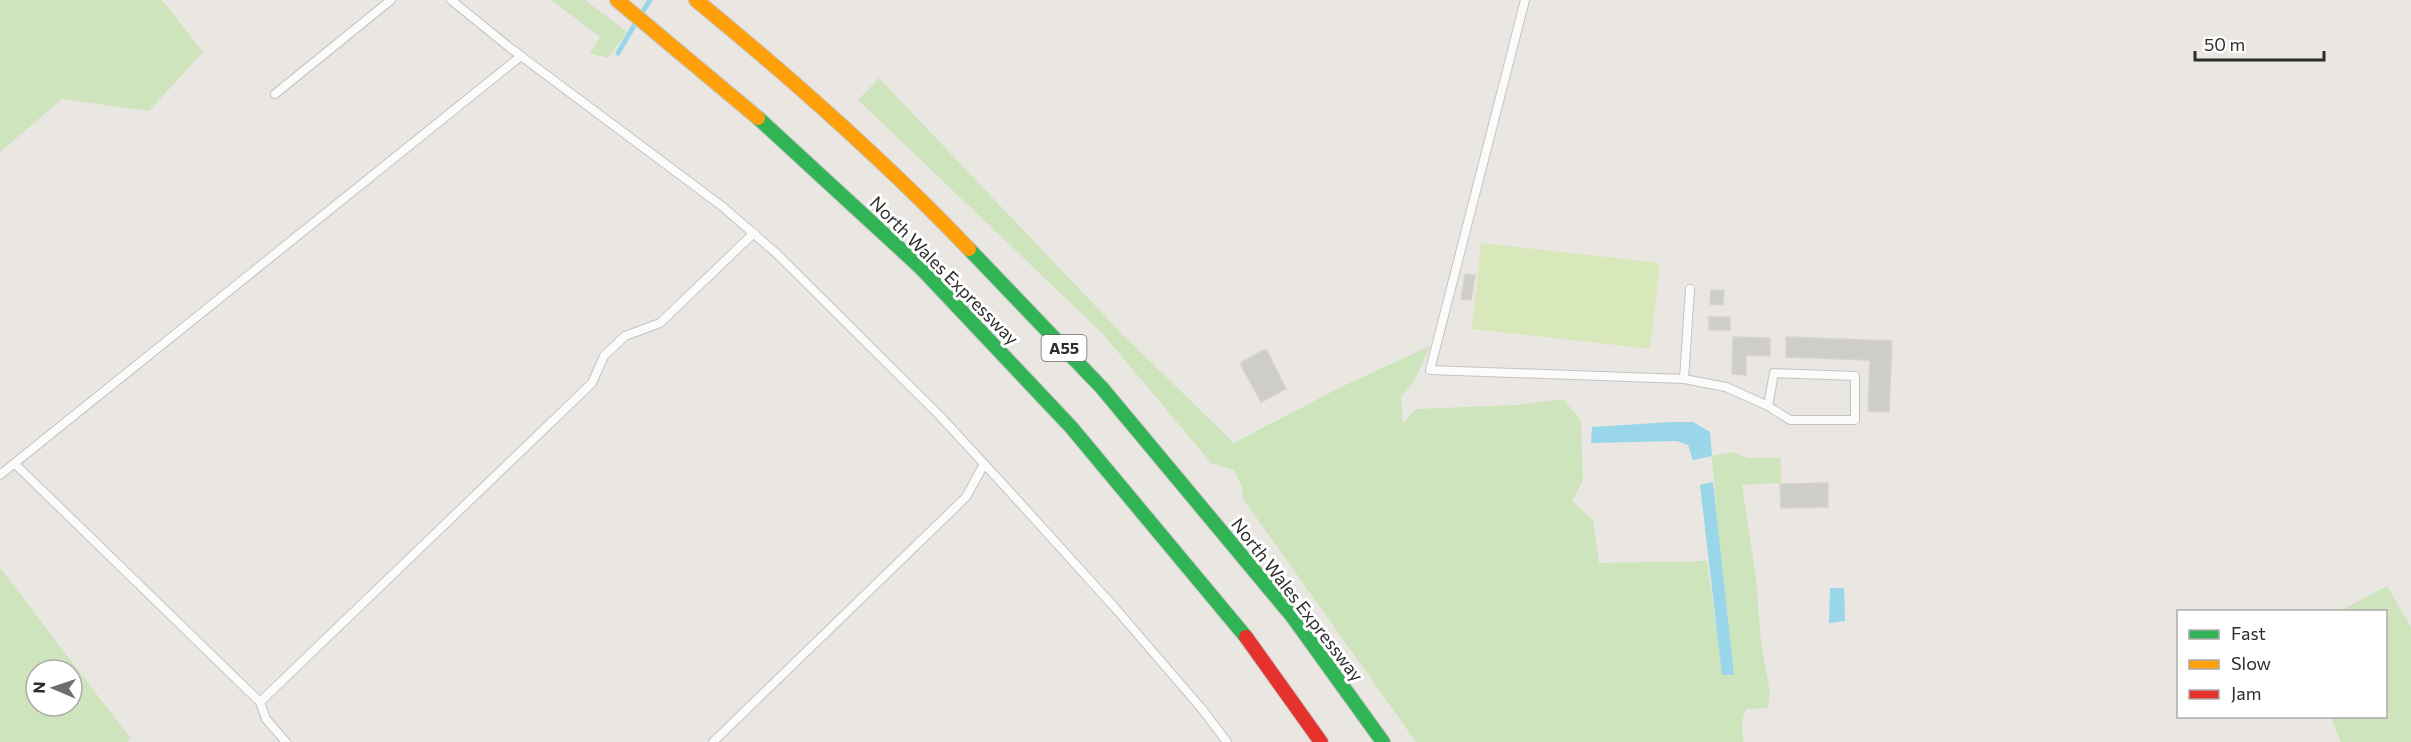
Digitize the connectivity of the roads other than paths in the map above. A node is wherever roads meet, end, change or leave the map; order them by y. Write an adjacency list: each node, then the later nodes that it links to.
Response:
1 (391, 0): 7 (lane)
2 (451, 0): 6 (lane)
3 (617, 0): 19 (highway, North Wales Expressway / A55)
4 (696, 0): 20 (highway, North Wales Expressway / A55)
5 (1525, 0): 10 (lane)
6 (521, 56): 8 (lane); 12 (lane)
7 (275, 94)
8 (754, 233): 13 (lane); 15 (lane)
9 (1690, 289): 10 (lane)
10 (1684, 378): 11 (lane)
11 (1767, 406): 11 (lane)
12 (15, 464): 14 (lane); 15 (lane)
13 (984, 464): 17 (lane); 18 (lane)
14 (0, 475)
15 (260, 702): 16 (lane)
16 (286, 742)
17 (713, 742)
18 (1227, 742)
19 (1321, 742)
20 (1383, 742)

